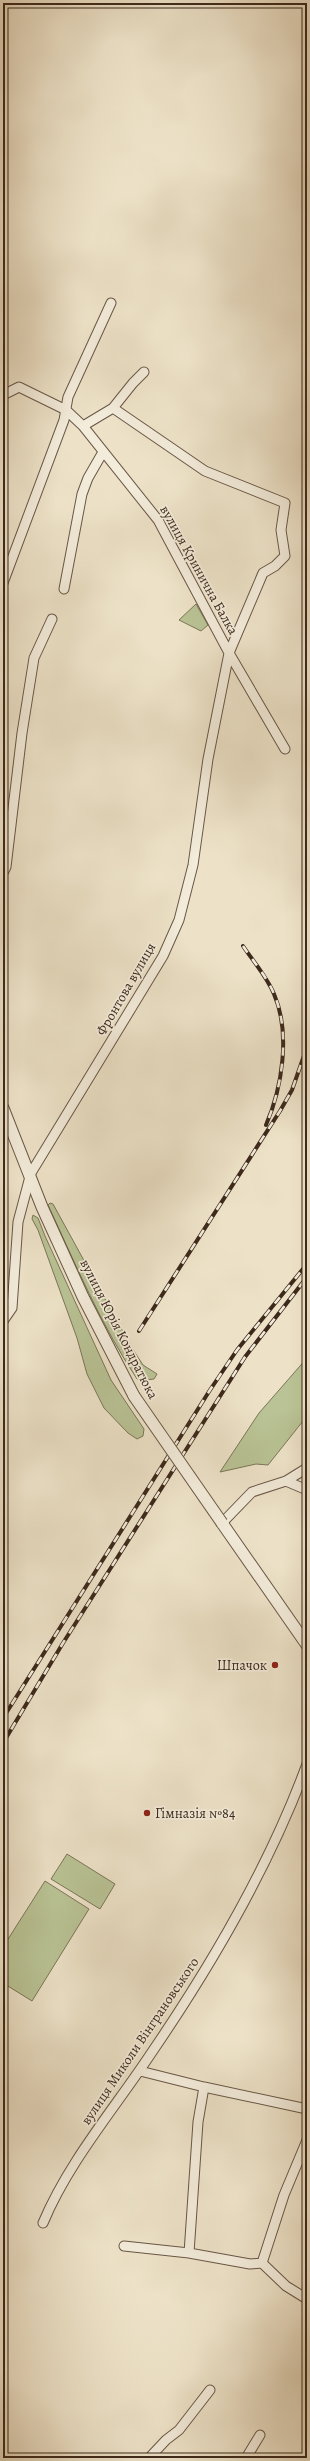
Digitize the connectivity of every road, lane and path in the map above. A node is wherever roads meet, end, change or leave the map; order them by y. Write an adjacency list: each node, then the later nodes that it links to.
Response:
1 (111, 302): 5 (street)
2 (144, 372): 4 (street)
3 (3, 395): 5 (street, вулиця Кринична Балка)
4 (113, 408): 6 (street); 11 (street, Фронтова вулиця)
5 (66, 410): 6 (street, вулиця Кринична Балка); 8 (street)
6 (83, 426): 7 (street, вулиця Кринична Балка)
7 (103, 452): 9 (street); 11 (street, вулиця Кринична Балка)
8 (3, 582)
9 (64, 589)
10 (52, 619): 13 (street)
11 (228, 653): 12 (street); 15 (street, Фронтова вулиця)
12 (285, 749)
13 (3, 873)
14 (3, 1108): 15 (street, вулиця Юрія Кондратюка)
15 (31, 1174): 16 (street, Фронтова вулиця); 20 (street, вулиця Юрія Кондратюка, bridge)
16 (3, 1321)
17 (307, 1468): 18 (street)
18 (286, 1480): 19 (street); 20 (street)
19 (307, 1490)
20 (222, 1523): 21 (street, вулиця Юрія Кондратюка)
21 (307, 1646)
22 (307, 1764): 23 (street, вулиця Миколи Вінграновського)
23 (140, 2071): 24 (street); 27 (street, вулиця Миколи Вінграновського)
24 (204, 2087): 25 (street); 29 (street)
25 (307, 2109)
26 (307, 2140): 30 (street)
27 (43, 2223)
28 (124, 2246): 29 (street)
29 (189, 2254): 30 (street)
30 (262, 2263): 31 (street)
31 (307, 2299)
32 (210, 2390): 34 (street)
33 (260, 2435): 35 (street)
34 (149, 2458)
35 (246, 2458)

